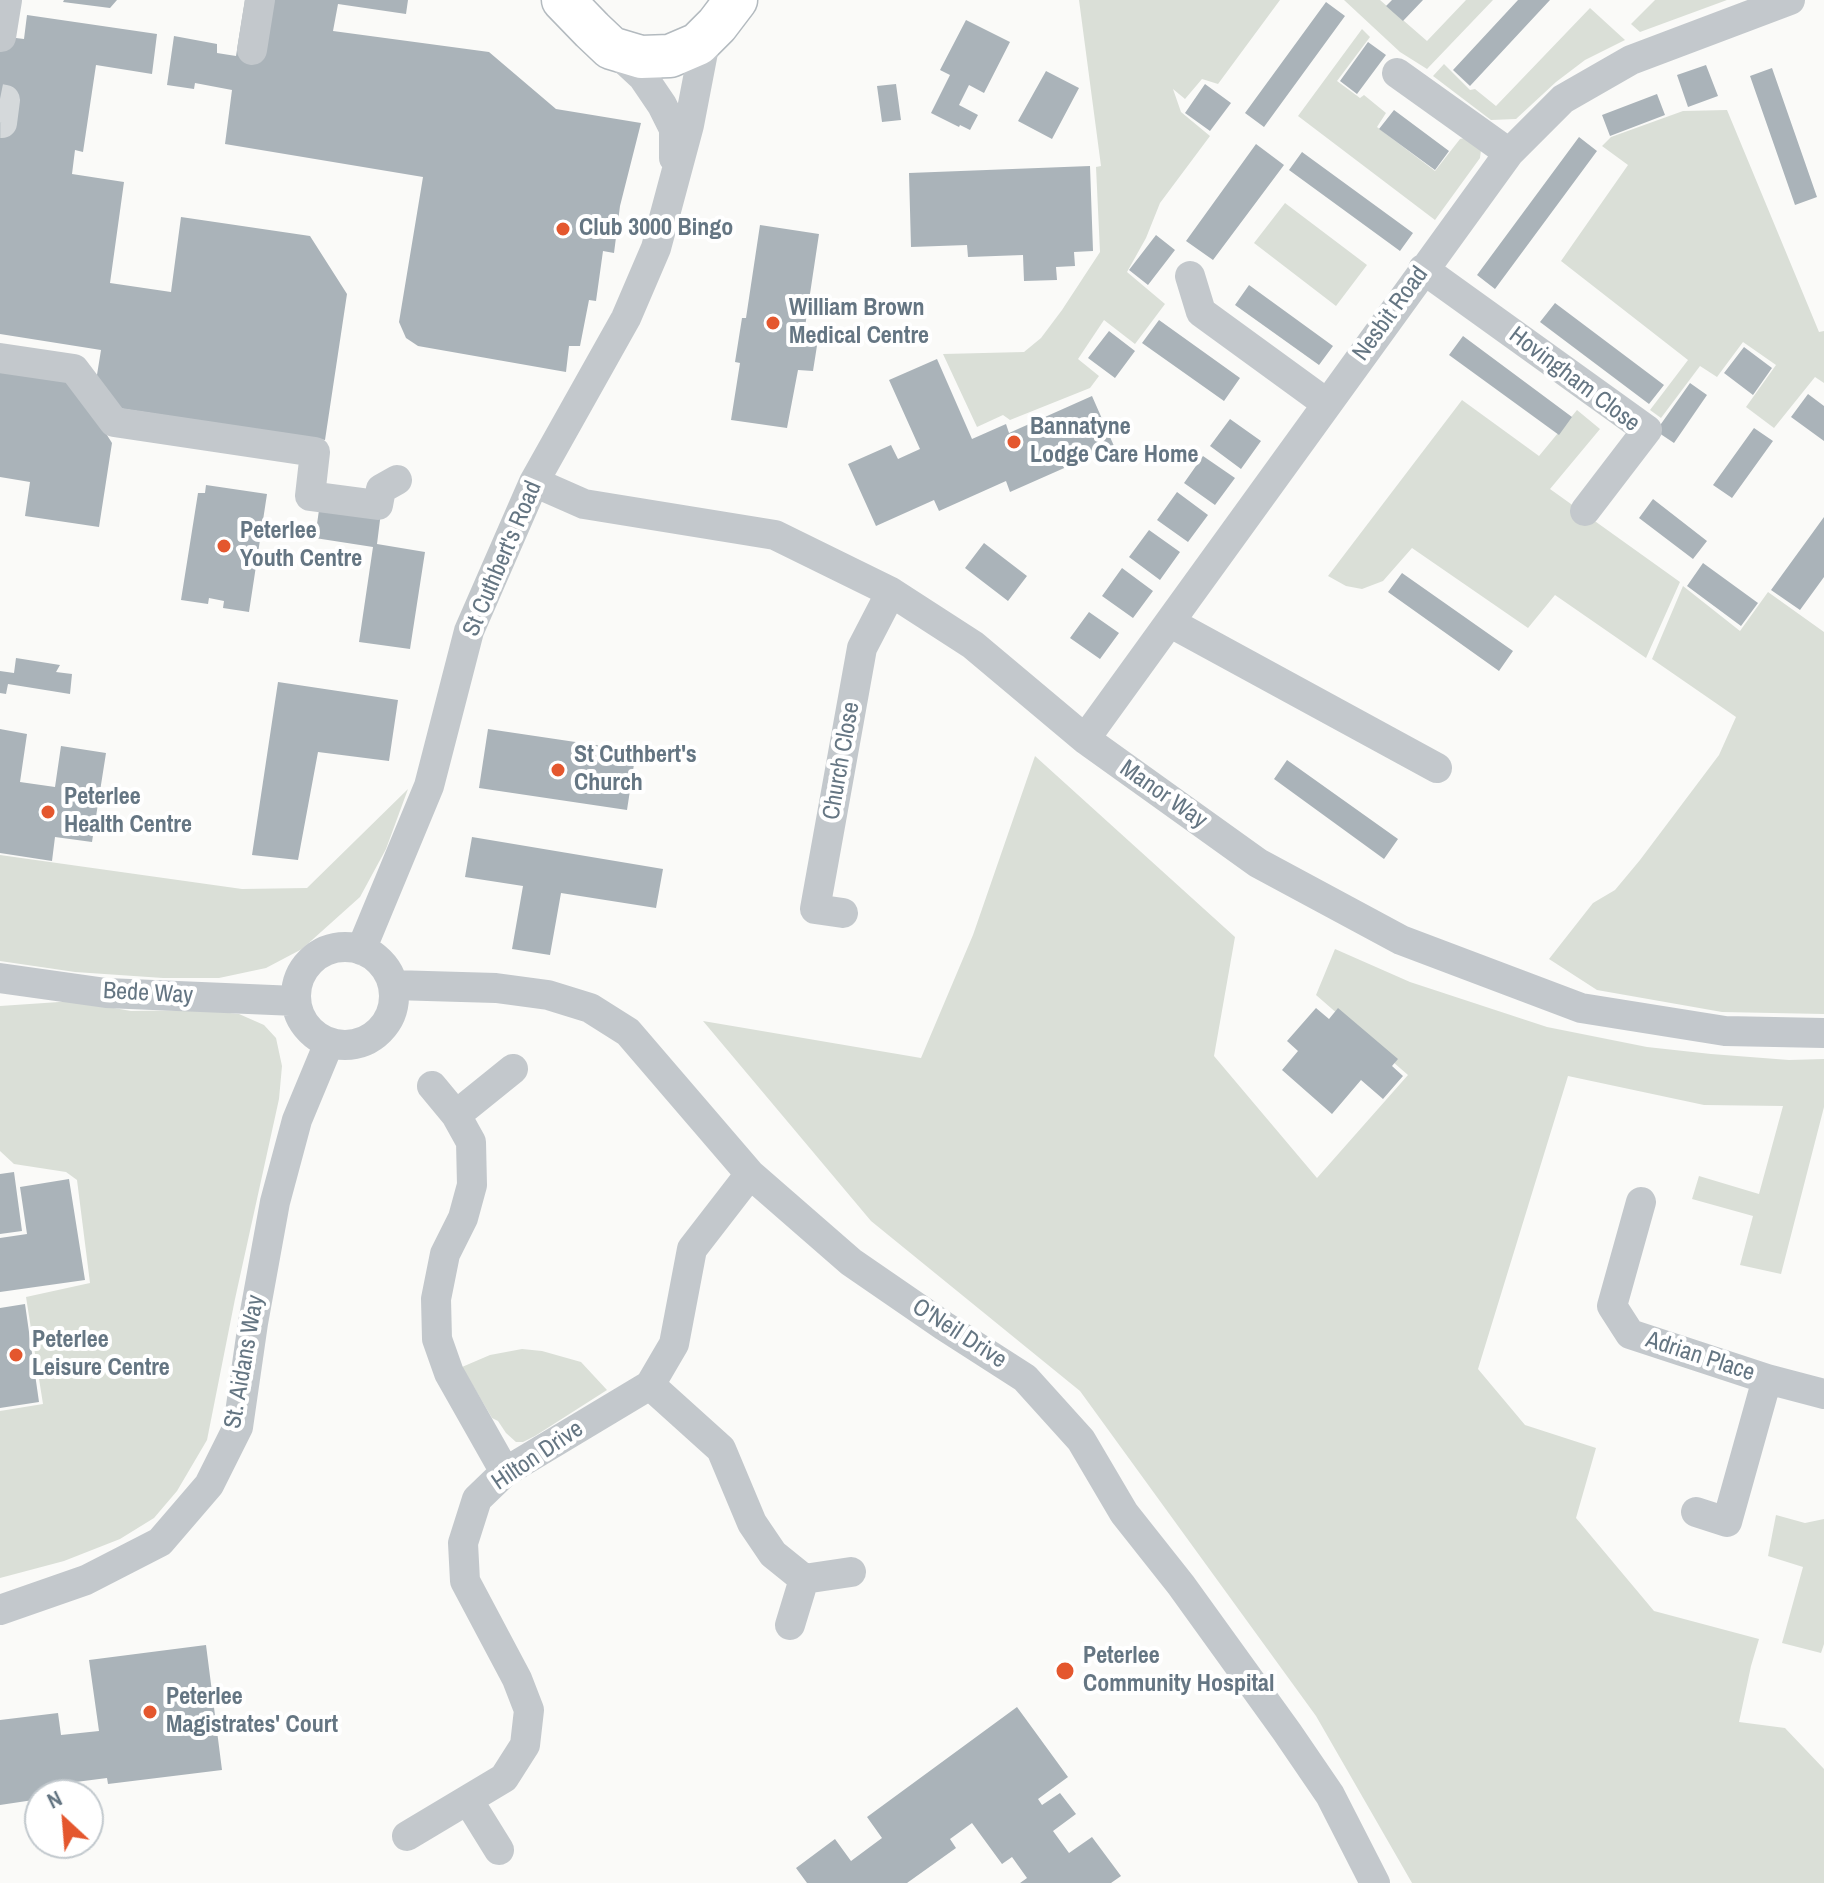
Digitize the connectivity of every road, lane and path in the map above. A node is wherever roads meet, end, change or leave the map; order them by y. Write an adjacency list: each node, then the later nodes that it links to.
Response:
1 (7, 0): 6 (street)
2 (563, 0): 7 (main road)
3 (1790, 0): 10 (street, Nesbit Road)
4 (259, 2): 8 (street)
5 (729, 8): 7 (main road); 11 (street, St Cuthbert's Road)
6 (1, 37)
7 (611, 48): 11 (street, St Cuthbert's Road)
8 (252, 50)
9 (1397, 73): 10 (street)
10 (1509, 153): 12 (street, Nesbit Road)
11 (674, 180): 17 (street, St Cuthbert's Road)
12 (1423, 269): 15 (street, Nesbit Road); 18 (street, Hovingham Close)
13 (1190, 276): 15 (street)
14 (0, 358): 16 (street)
15 (1326, 403): 20 (street, Nesbit Road)
16 (397, 480)
17 (534, 482): 19 (street, Manor Way); 24 (street, St Cuthbert's Road)
18 (1585, 511)
19 (891, 592): 21 (street, Manor Way); 23 (street, Church Close)
20 (1171, 623): 21 (street, Nesbit Road); 22 (street)
21 (1085, 739): 28 (street, Manor Way)
22 (1437, 768)
23 (843, 913)
24 (361, 950): 26 (street); 27 (street)
25 (0, 978): 27 (street, Bede Way)
26 (393, 985): 29 (street); 33 (street, O'Neil Drive)
27 (296, 1001): 29 (street)
28 (1824, 1033)
29 (329, 1043): 42 (street, St. Aidans Way)
30 (513, 1069): 32 (street)
31 (432, 1086): 32 (street)
32 (456, 1115): 38 (street)
33 (750, 1174): 36 (street, Hilton Drive); 47 (street, O'Neil Drive)
34 (1641, 1202): 35 (street, Adrian Place)
35 (1767, 1379): 37 (street, Adrian Place); 39 (street, Adrian Place)
36 (650, 1385): 38 (street, Hilton Drive); 41 (street)
37 (1824, 1394)
38 (505, 1472): 44 (street, Hilton Drive)
39 (1696, 1512)
40 (851, 1572): 41 (street)
41 (804, 1579): 43 (street)
42 (0, 1610)
43 (790, 1625)
44 (468, 1800): 45 (street, Hilton Drive); 46 (street)
45 (407, 1836)
46 (499, 1850)
47 (1375, 1883)

